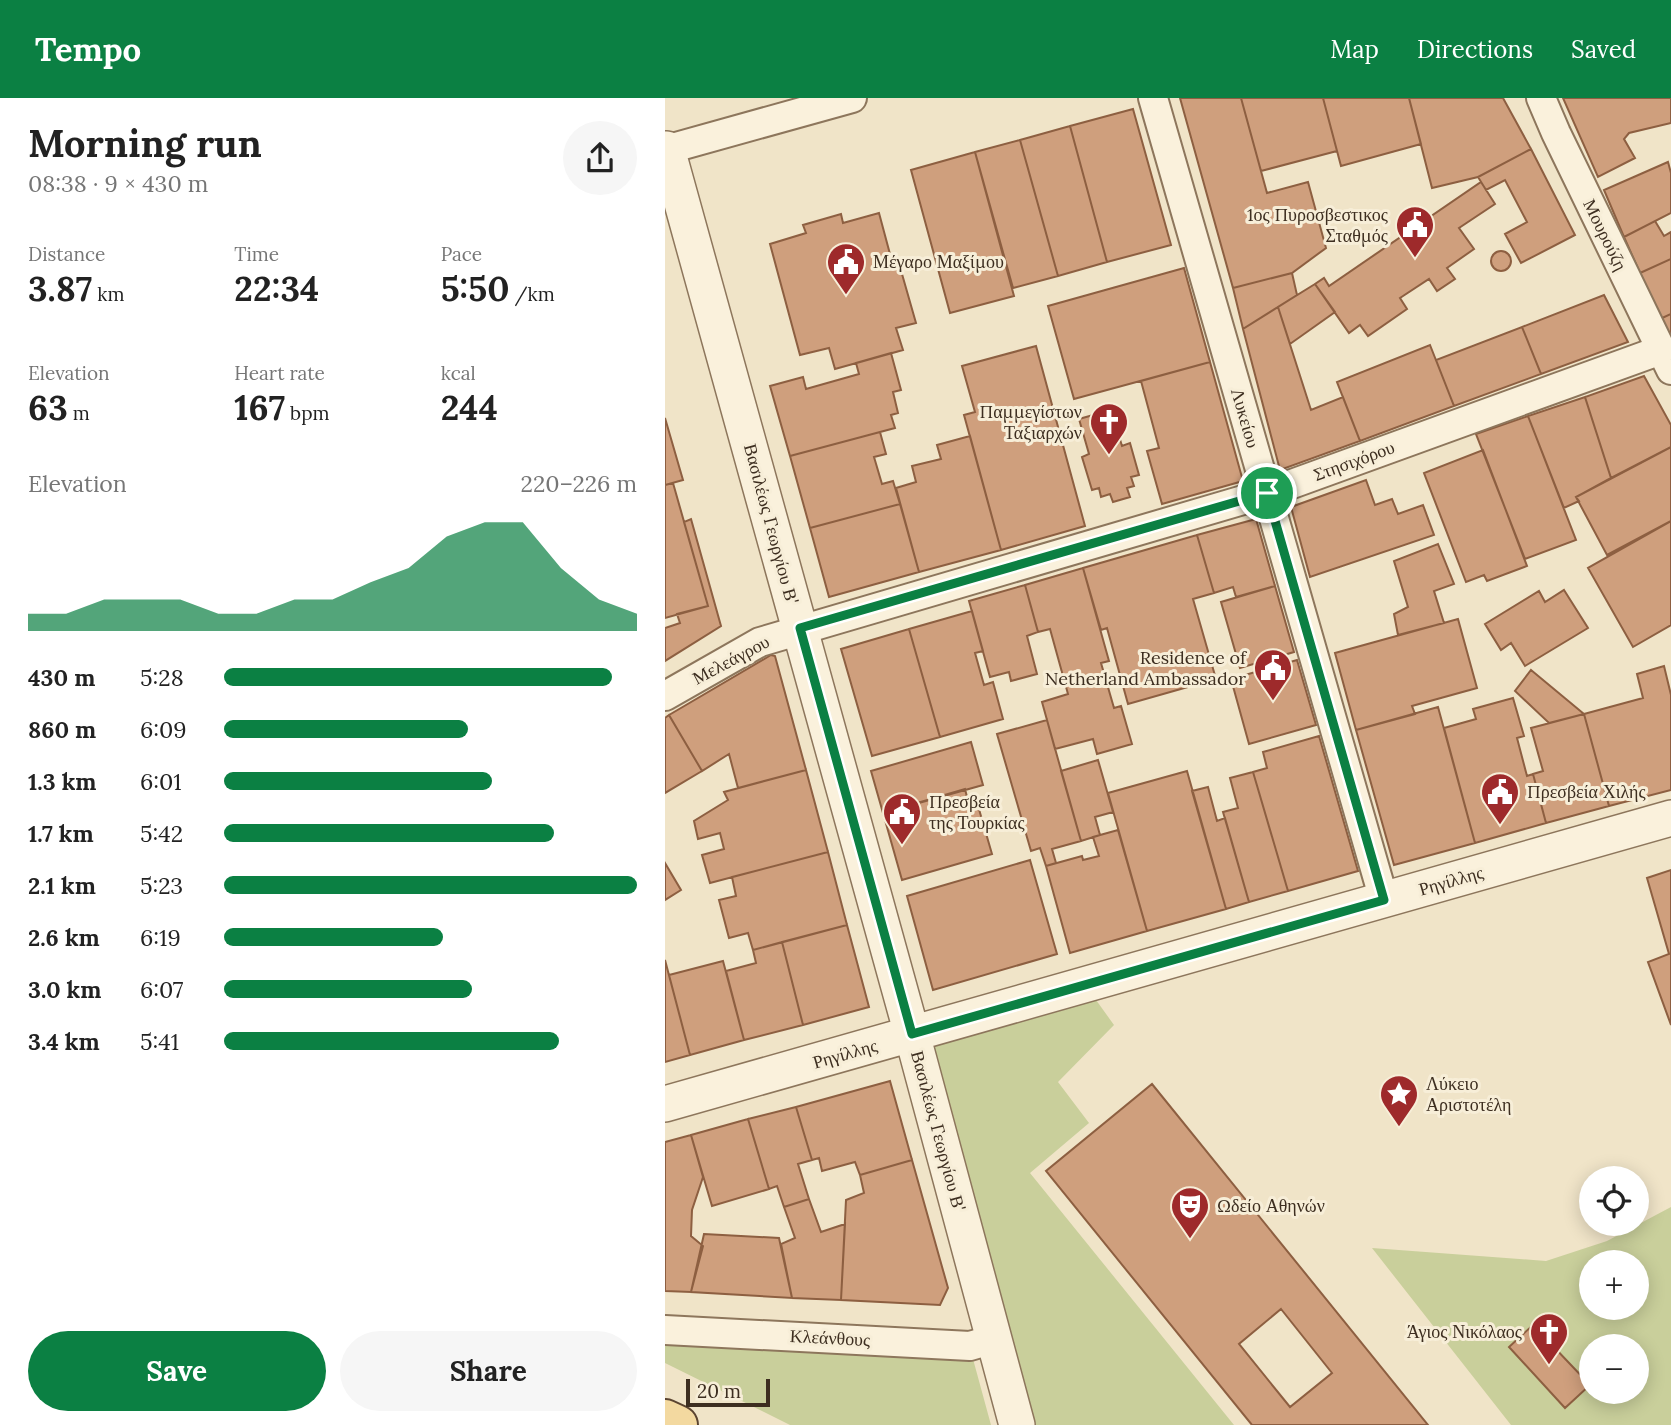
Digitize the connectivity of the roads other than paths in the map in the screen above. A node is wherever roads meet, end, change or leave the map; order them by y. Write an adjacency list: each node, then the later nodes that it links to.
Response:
1 (852, 98): 4 (street)
2 (1153, 98): 6 (street, Λυκείου)
3 (1541, 98): 5 (street, Μουρούζη)
4 (666, 150): 7 (street, Βασιλέως Γεωργίου Β')
5 (1666, 360): 6 (street, Στησιχόρου)
6 (1267, 493): 7 (street, Στησιχόρου); 10 (street, Λυκείου)
7 (800, 628): 8 (street, Μελεάγρου); 11 (street, Βασιλέως Γεωργίου Β')
8 (665, 696)
9 (1671, 818): 10 (street, Ρηγίλλης)
10 (1384, 900): 11 (street, Ρηγίλλης)
11 (912, 1034): 12 (street, Ρηγίλλης); 14 (street, Βασιλέως Γεωργίου Β')
12 (665, 1104)
13 (665, 1330): 14 (street, Κλεάνθους)
14 (994, 1339): 17 (street, Βασιλέως Γεωργίου Β')
15 (665, 1419): 16 (main road)
16 (678, 1425)
17 (1017, 1425)

